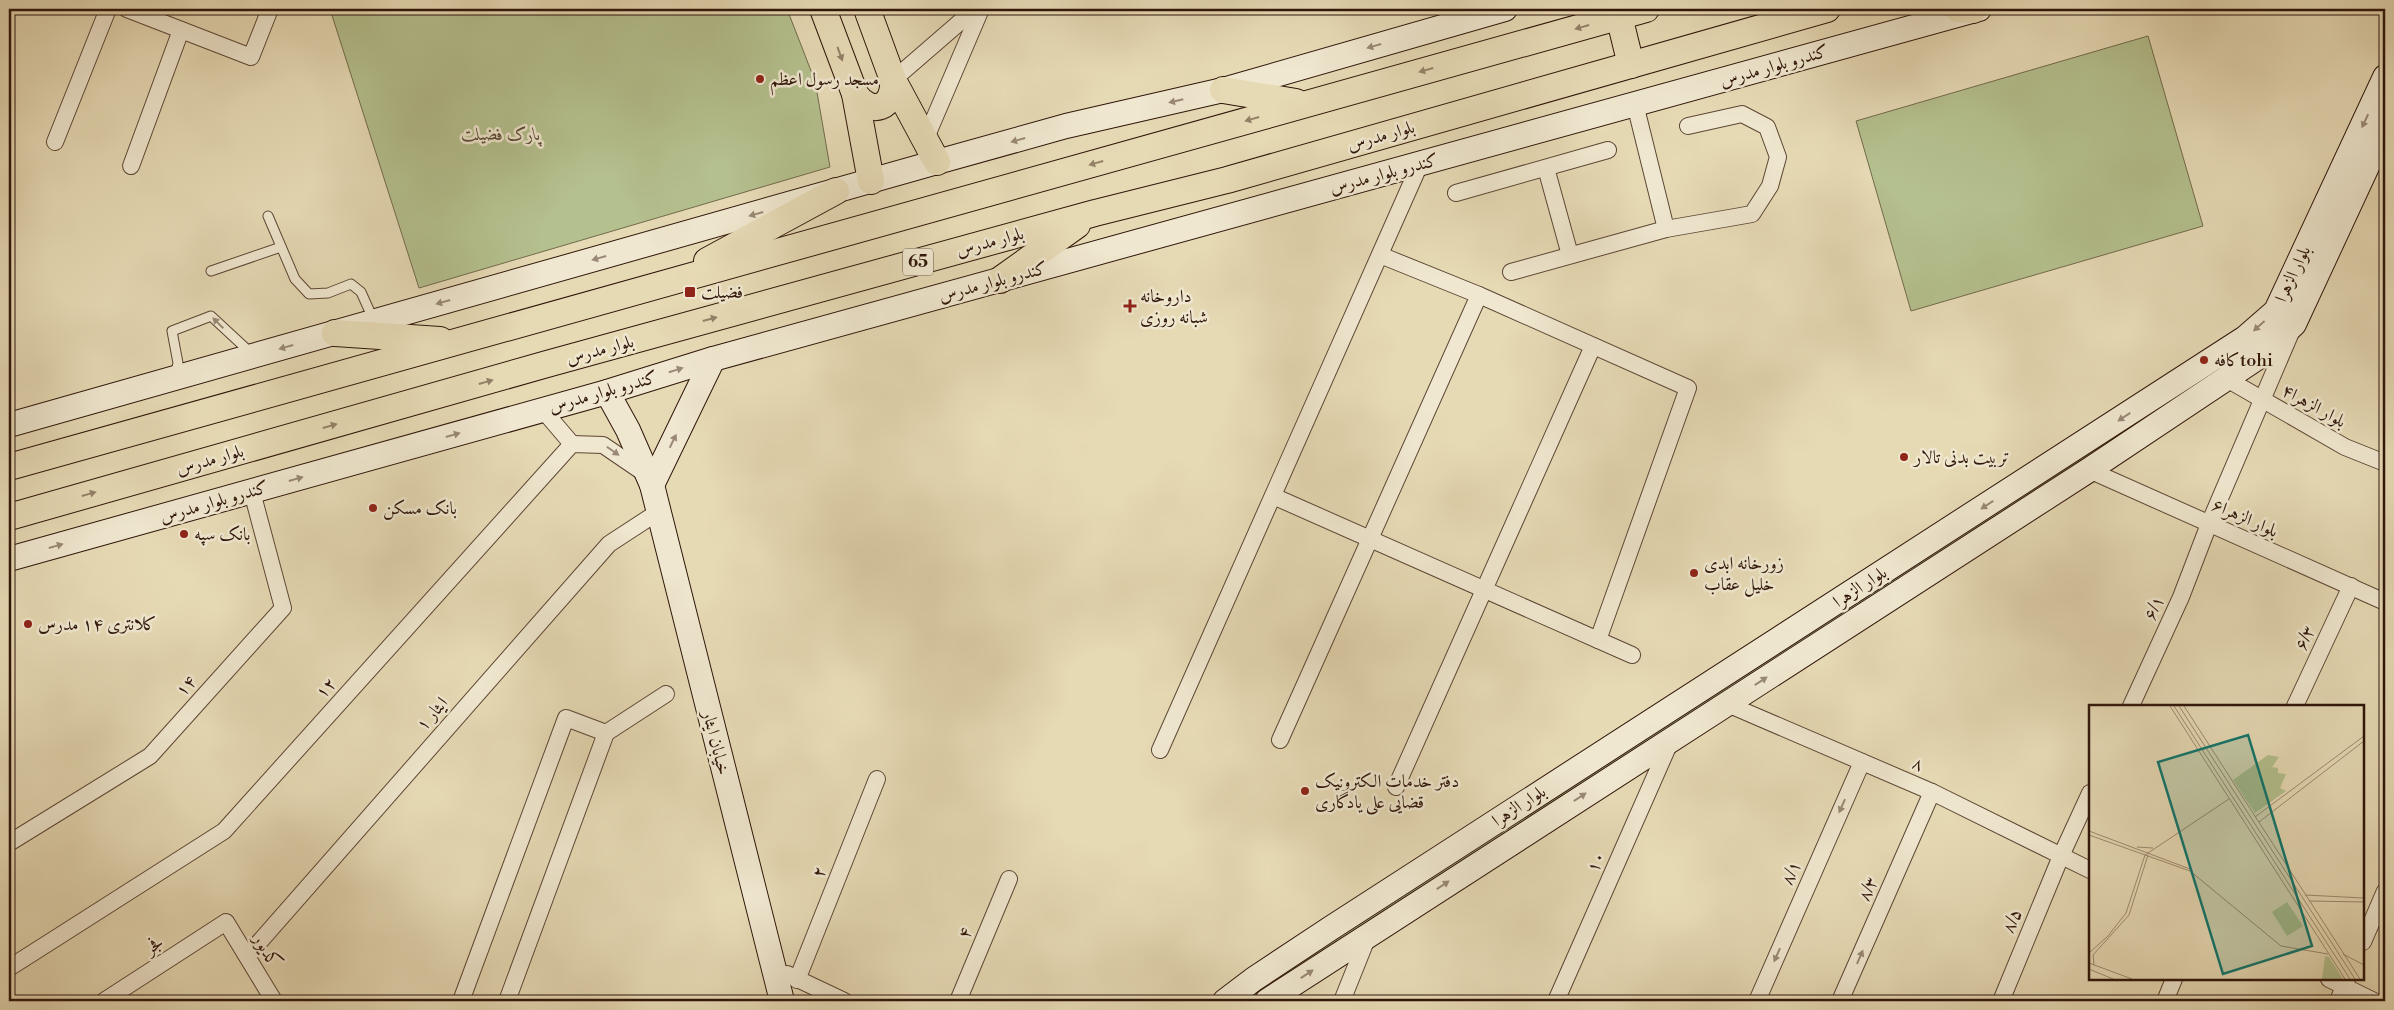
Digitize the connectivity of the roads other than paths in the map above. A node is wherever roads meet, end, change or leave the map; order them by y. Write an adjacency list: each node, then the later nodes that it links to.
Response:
1 (108, 9): 23 (street)
2 (127, 9): 13 (street)
3 (270, 9): 13 (street)
4 (824, 9): 18 (main road, one-way to 18)
5 (867, 9): 16 (main road)
6 (975, 9): 16 (street)
7 (981, 9): 25 (street)
8 (1505, 9): 17 (main road, one-way to 17)
9 (1646, 9): 12 (main road)
10 (1827, 9): 14 (main road, بلوار مدرس / 65)
11 (1970, 9): 20 (main road, کندرو بلوار مدرس)
12 (1619, 16): 14 (main road); 19 (main road, one-way to 19)
13 (180, 30): 27 (street)
14 (1631, 65): 32 (main road, بلوار مدرس / 65)
15 (2385, 77): 108 (main road, بلوار الزهرا, one-way to 108)
16 (894, 80): 18 (main road); 25 (main road)
17 (1223, 90): 19 (main road); 25 (main road, one-way to 25)
18 (855, 94): 29 (main road)
19 (1304, 104): 41 (main road, one-way to 41)
20 (1635, 104): 26 (main road, کندرو بلوار مدرس); 34 (street)
21 (1688, 126): 34 (street)
22 (2385, 128): 44 (main road, بلوار الزهرا)
23 (55, 142)
24 (1608, 150): 28 (street)
25 (931, 151): 29 (main road)
26 (1420, 164): 36 (street); 40 (main road, کندرو بلوار مدرس)
27 (131, 166)
28 (1546, 168): 31 (street); 37 (street)
29 (870, 181): 30 (main road)
30 (836, 191): 41 (main road); 43 (main road, one-way to 43)
31 (1456, 193)
32 (1091, 214): 40 (main road); 64 (main road, بلوار مدرس / 65, one-way to 32)
33 (268, 216): 35 (lane)
34 (1666, 229): 37 (street)
35 (281, 247): 38 (lane); 43 (lane)
36 (1380, 254): 42 (street); 62 (street)
37 (1570, 255): 39 (street)
38 (211, 271)
39 (1511, 272)
40 (1000, 280): 49 (main road, کندرو بلوار مدرس)
41 (666, 283): 46 (main road)
42 (1479, 295): 47 (street); 66 (street)
43 (374, 322): 45 (main road)
44 (2294, 324): 51 (main road, بلوار الزهرا); 53 (street, ۶/۱)
45 (335, 333): 46 (main road); 48 (main road, one-way to 48)
46 (458, 342): 58 (main road)
47 (1593, 346): 69 (street); 71 (street)
48 (254, 356): 50 (main road); 50 (lane, one-way to 50)
49 (713, 359): 52 (main road, کندرو بلوار مدرس, one-way to 49); 60 (main road, one-way to 49)
50 (175, 378): 55 (main road)
51 (2225, 378): 53 (street, بلوار الزهرا۴); 59 (main road, بلوار الزهرا)
52 (608, 392): 54 (main road, کندرو بلوار مدرس); 60 (main road, خیابان ایثار)
53 (2263, 401): 57 (street, بلوار الزهرا۴); 65 (street, ۶/۱)
54 (542, 410): 56 (street); 61 (main road, کندرو بلوار مدرس, one-way to 54)
55 (9, 425)
56 (572, 444): 60 (street, one-way to 60); 96 (street, ۱۲)
57 (2385, 463)
58 (9, 468)
59 (2089, 470): 65 (street, بلوار الزهرا۶); 74 (main road, بلوار الزهرا, one-way to 59)
60 (649, 480): 63 (main road, خیابان ایثار)
61 (252, 492): 67 (main road, کندرو بلوار مدرس, one-way to 61); 86 (street, ۱۴)
62 (1273, 496): 66 (street); 80 (street)
63 (658, 512): 94 (street, ایثار ۱); 95 (main road, خیابان ایثار)
64 (9, 517)
65 (2209, 524): 68 (street, بلوار الزهرا۶); 75 (street, ۶/۱)
66 (1370, 539): 69 (street); 79 (street)
67 (9, 559)
68 (2351, 586): 70 (street, بلوار الزهرا۶); 76 (street, ۶/۳)
69 (1484, 590): 71 (street); 83 (street)
70 (2385, 602)
71 (1598, 640): 72 (street)
72 (1632, 655)
73 (666, 694): 77 (street)
74 (1726, 703): 78 (main road, بلوار الزهرا); 81 (street, ۸)
75 (2131, 705)
76 (2295, 705)
77 (606, 733): 103 (street); 104 (street)
78 (1672, 738): 92 (main road, بلوار الزهرا, one-way to 78); 111 (street, ۱۰)
79 (1280, 740)
80 (1160, 750)
81 (1862, 762): 84 (street, ۸); 112 (street, ۸/۱, one-way to 112)
82 (877, 779): 97 (street, ۲)
83 (1396, 787)
84 (1932, 792): 87 (street, ۸); 113 (street, ۸/۳, one-way to 84)
85 (2089, 795): 87 (street)
86 (9, 843)
87 (2061, 856): 88 (street, ۸); 114 (street, ۸/۵)
88 (2089, 870)
89 (1009, 879): 107 (street, ۴)
90 (2385, 891): 93 (street)
91 (226, 922): 94 (street, کدیور); 100 (street, فجر)
92 (1369, 934): 109 (main road, بلوار الزهرا, one-way to 92); 110 (street)
93 (2364, 940)
94 (247, 956): 102 (street, کدیور)
95 (771, 965): 97 (street); 105 (main road, خیابان ایثار)
96 (9, 968)
97 (797, 980): 106 (street)
98 (2174, 980): 115 (street)
99 (2340, 981): 116 (street); 117 (street)
100 (127, 995): 101 (street, فجر)
101 (104, 1001)
102 (274, 1001)
103 (461, 1001)
104 (507, 1001)
105 (782, 1001)
106 (844, 1001)
107 (958, 1001)
108 (1225, 1001)
109 (1267, 1001)
110 (1342, 1001)
111 (1556, 1001)
112 (1756, 1001)
113 (1840, 1001)
114 (2001, 1001)
115 (2165, 1001)
116 (2338, 1001)
117 (2374, 1001)

